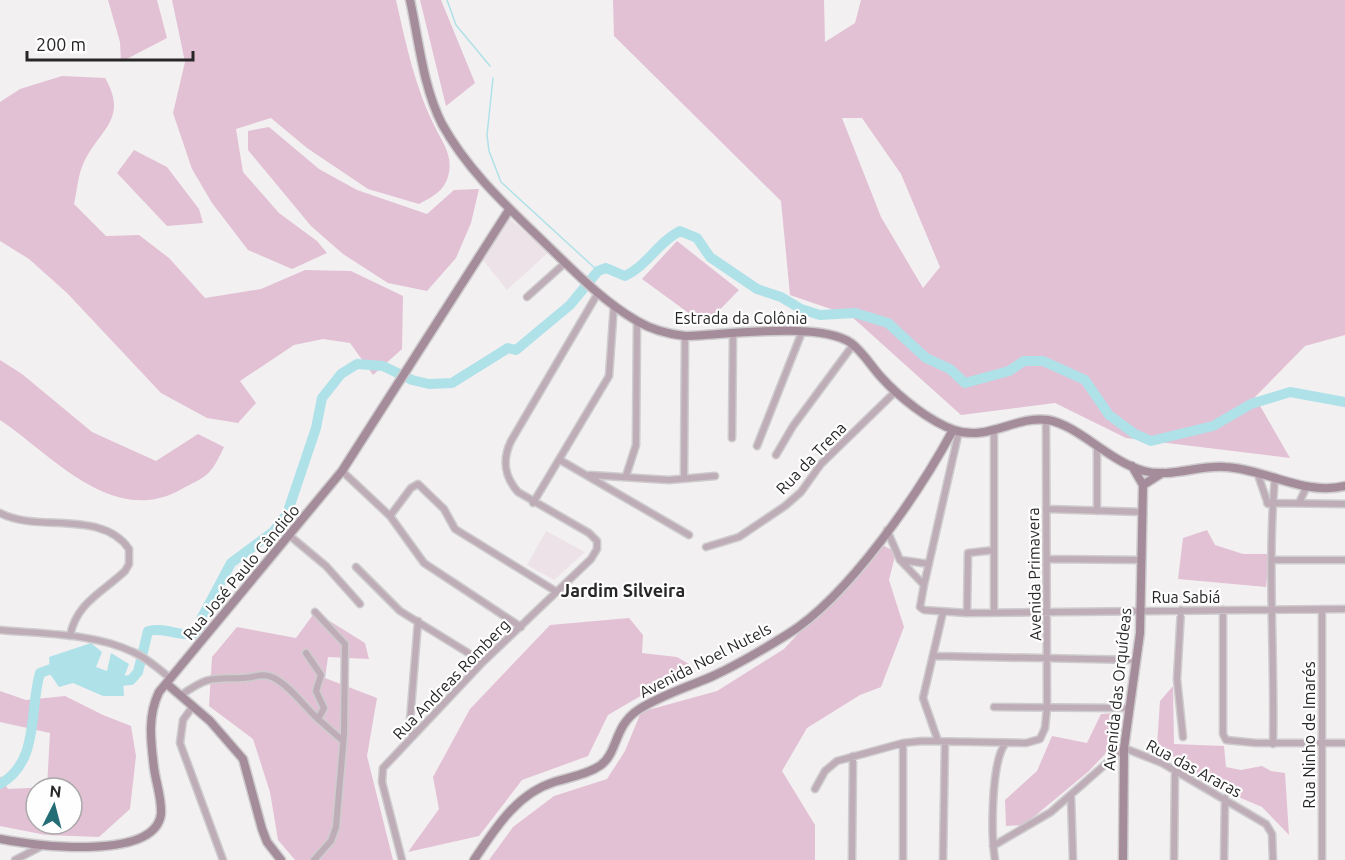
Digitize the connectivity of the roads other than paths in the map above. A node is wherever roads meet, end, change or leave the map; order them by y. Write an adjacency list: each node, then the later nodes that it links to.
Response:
1 (410, 0): 2 (street, Estrada da Colônia)
2 (509, 210): 3 (street, Estrada da Colônia); 22 (street, Rua José Paulo Cândido)
3 (566, 263): 4 (street, Estrada da Colônia); 5 (street)
4 (598, 293): 6 (street, Estrada da Colônia); 33 (street)
5 (527, 297)
6 (614, 305): 7 (street, Estrada da Colônia); 20 (street)
7 (637, 321): 10 (street, Estrada da Colônia); 26 (street)
8 (802, 332): 9 (street, Estrada da Colônia); 11 (street, Estrada da Colônia); 17 (street)
9 (733, 334): 10 (street, Estrada da Colônia); 16 (street)
10 (685, 336): 27 (street)
11 (853, 345): 12 (street, Estrada da Colônia); 19 (street)
12 (895, 392): 14 (street, Estrada da Colônia); 45 (street, Rua da Trena)
13 (1046, 420): 15 (street); 18 (street); 37 (street, Avenida Primavera)
14 (956, 430): 15 (street); 42 (street, Avenida Noel Nutels); 52 (street)
15 (994, 432): 46 (street)
16 (732, 438)
17 (757, 446)
18 (1097, 447): 21 (street); 38 (street)
19 (776, 455)
20 (560, 460): 25 (street); 33 (street)
21 (1132, 466): 24 (street); 30 (street)
22 (342, 471): 41 (street); 44 (street, Rua José Paulo Cândido)
23 (1257, 472): 24 (street); 29 (street); 34 (street)
24 (1162, 473): 30 (street)
25 (588, 475): 26 (street); 43 (street)
26 (626, 476): 27 (street)
27 (684, 477): 28 (street)
28 (715, 477)
29 (1275, 477): 31 (street); 34 (street)
30 (1143, 485): 39 (street, Avenida das Orquídeas)
31 (1307, 486): 32 (street); 35 (street)
32 (1345, 486)
33 (533, 503): 55 (street, Rua Andreas Romberg)
34 (1270, 503): 35 (street); 50 (street)
35 (1299, 503): 36 (street)
36 (1345, 504)
37 (1046, 509): 38 (street); 47 (street, Avenida Primavera)
38 (1097, 511): 39 (street)
39 (1142, 512): 49 (street, Avenida das Orquídeas)
40 (0, 513): 71 (street)
41 (390, 516): 55 (street); 69 (street)
42 (887, 530): 48 (street); 109 (street, Avenida Noel Nutels)
43 (689, 535)
44 (290, 536): 56 (street); 77 (street, Rua José Paulo Cândido)
45 (706, 547)
46 (994, 550): 66 (street); 67 (street)
47 (1047, 559): 49 (street); 63 (street, Avenida Primavera)
48 (900, 560): 52 (street); 54 (street)
49 (1142, 560): 60 (street, Avenida das Orquídeas)
50 (1273, 560): 51 (street); 57 (street)
51 (1345, 560)
52 (929, 564): 54 (street)
53 (356, 567): 68 (street)
54 (924, 585): 65 (street, Rua Sabiá)
55 (557, 592): 69 (street, Rua Andreas Romberg)
56 (360, 604)
57 (1273, 609): 58 (street, Rua Sabiá); 62 (street, Rua Sabiá); 91 (street)
58 (1322, 609): 59 (street, Rua Sabiá); 92 (street, Rua Ninho de Imarés)
59 (1345, 609)
60 (1141, 610): 61 (street, Rua Sabiá); 63 (street, Rua Sabiá); 75 (street, Avenida das Orquídeas)
61 (1181, 610): 62 (street, Rua Sabiá); 85 (street)
62 (1222, 610): 91 (street)
63 (1048, 611): 66 (street, Rua Sabiá); 74 (street, Avenida Primavera)
64 (315, 612): 86 (street)
65 (943, 612): 67 (street, Rua Sabiá); 73 (street)
66 (994, 612): 67 (street, Rua Sabiá)
67 (967, 613)
68 (418, 621): 76 (street); 84 (street)
69 (521, 627): 76 (street, Rua Andreas Romberg)
70 (0, 630): 71 (street)
71 (70, 636): 77 (street)
72 (306, 653): 83 (street)
73 (934, 656): 74 (street); 87 (street)
74 (1048, 659): 75 (street); 81 (street, Avenida Primavera)
75 (1138, 660): 82 (street, Avenida das Orquídeas)
76 (483, 662): 84 (street, Rua Andreas Romberg)
77 (169, 681): 78 (street); 102 (street, Rua José Paulo Cândido)
78 (181, 695): 79 (street); 83 (street)
79 (193, 706): 105 (street); 106 (street)
80 (994, 707): 81 (street)
81 (1047, 708): 82 (street); 90 (street, Avenida Primavera)
82 (1129, 708): 93 (street, Avenida das Orquídeas)
83 (318, 720): 86 (street)
84 (412, 736): 108 (street, Rua Andreas Romberg)
85 (1183, 737)
86 (343, 741): 107 (street)
87 (942, 742): 88 (street); 90 (street); 112 (street)
88 (903, 743): 94 (street); 111 (street)
89 (1345, 743): 92 (street)
90 (1005, 744): 100 (street)
91 (1273, 744): 92 (street)
92 (1324, 744): 119 (street, Rua Ninho de Imarés)
93 (1124, 748): 95 (street, Rua das Araras); 97 (street, Rua das Araras); 115 (street, Avenida das Orquídeas)
94 (853, 756): 96 (street); 110 (street)
95 (1175, 770): 98 (street, Rua das Araras); 116 (street)
96 (815, 789)
97 (1071, 796): 100 (street, Rua das Araras); 114 (street)
98 (1225, 798): 117 (street); 118 (street, Rua das Araras)
99 (0, 839): 101 (street)
100 (993, 846): 113 (street)
101 (40, 847): 103 (street); 104 (street)
102 (128, 852)
103 (94, 857)
104 (15, 860)
105 (223, 860)
106 (281, 860)
107 (314, 860)
108 (402, 860)
109 (474, 860)
110 (852, 860)
111 (903, 860)
112 (943, 860)
113 (995, 860)
114 (1073, 860)
115 (1123, 860)
116 (1174, 860)
117 (1224, 860)
118 (1273, 860)
119 (1322, 860)

